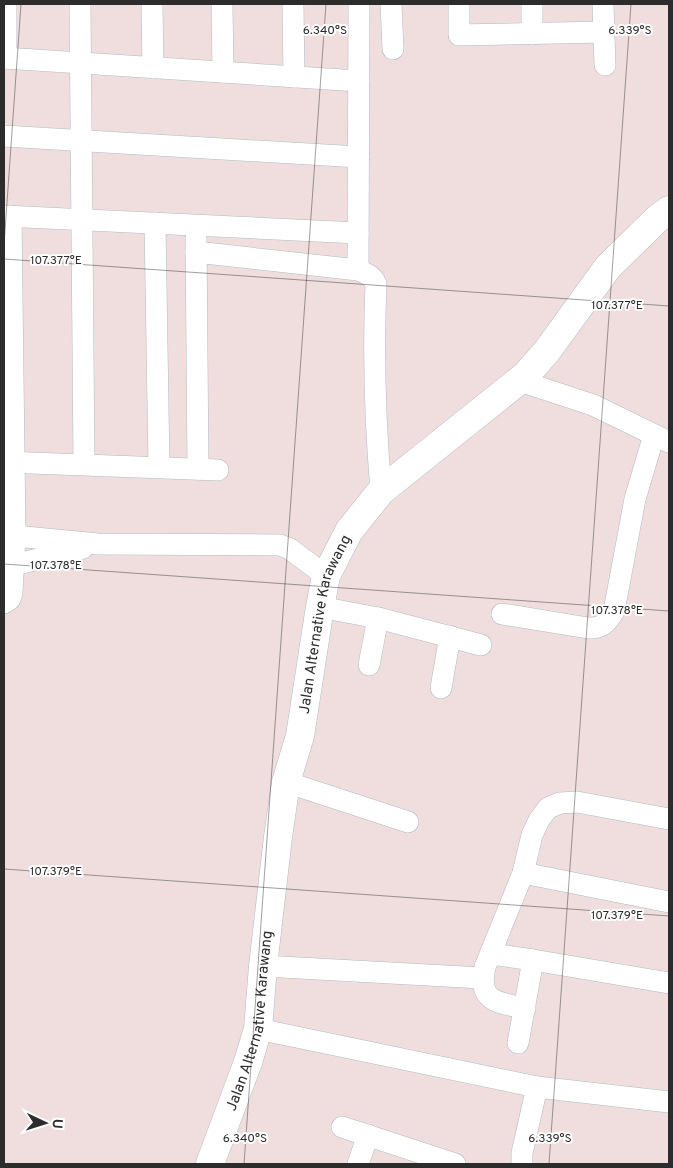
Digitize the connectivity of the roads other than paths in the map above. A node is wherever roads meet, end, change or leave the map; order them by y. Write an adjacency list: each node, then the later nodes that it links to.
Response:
1 (6, 4): 14 (street)
2 (80, 4): 15 (street)
3 (152, 4): 17 (street)
4 (222, 4): 18 (street)
5 (294, 4): 19 (street)
6 (359, 4): 20 (street)
7 (391, 4): 13 (street)
8 (459, 4): 12 (street)
9 (532, 4): 12 (street)
10 (604, 4): 11 (street)
11 (604, 32): 12 (street); 16 (street)
12 (532, 34)
13 (393, 49)
14 (5, 58): 15 (street)
15 (80, 63): 17 (street); 22 (street)
16 (605, 66)
17 (153, 68): 18 (street)
18 (223, 72): 19 (street)
19 (294, 77): 20 (street)
20 (360, 81): 23 (street)
21 (4, 136): 22 (street)
22 (81, 141): 23 (street); 26 (street)
23 (359, 158): 29 (street)
24 (669, 210): 32 (street, Jalan Alternative Karawang)
25 (7, 216): 26 (street); 34 (street)
26 (82, 220): 27 (street); 35 (street)
27 (155, 223): 28 (street); 36 (street)
28 (196, 225): 29 (street); 30 (street)
29 (358, 233): 31 (street)
30 (196, 252): 31 (street); 36 (street)
31 (358, 270): 37 (street)
32 (520, 381): 33 (street); 37 (street, Jalan Alternative Karawang)
33 (662, 438): 44 (street)
34 (9, 462): 35 (street); 38 (street)
35 (84, 464): 36 (street)
36 (159, 467)
37 (381, 491): 41 (street, Jalan Alternative Karawang)
38 (9, 535): 39 (street); 40 (street)
39 (98, 544): 40 (street); 41 (street)
40 (14, 564): 42 (street)
41 (326, 576): 43 (street, Jalan Alternative Karawang)
42 (4, 603)
43 (320, 607): 45 (street); 50 (street, Jalan Alternative Karawang)
44 (502, 614)
45 (378, 618): 46 (street); 48 (street)
46 (450, 636): 47 (street); 49 (street)
47 (481, 645)
48 (369, 665)
49 (441, 688)
50 (286, 782): 52 (street); 57 (street, Jalan Alternative Karawang)
51 (669, 819): 53 (street)
52 (408, 822)
53 (523, 873): 54 (street); 55 (street)
54 (669, 902)
55 (491, 954): 56 (street); 58 (street)
56 (533, 960): 59 (street); 60 (street)
57 (262, 966): 58 (street); 61 (street, Jalan Alternative Karawang)
58 (482, 978): 60 (street)
59 (669, 983)
60 (525, 1008): 62 (street)
61 (258, 1030): 63 (street); 67 (street, Jalan Alternative Karawang)
62 (518, 1043)
63 (537, 1087): 64 (street); 70 (street)
64 (669, 1102)
65 (342, 1127): 66 (street)
66 (368, 1134): 68 (street); 69 (street)
67 (210, 1164)
68 (358, 1164)
69 (455, 1164)
70 (522, 1164)

